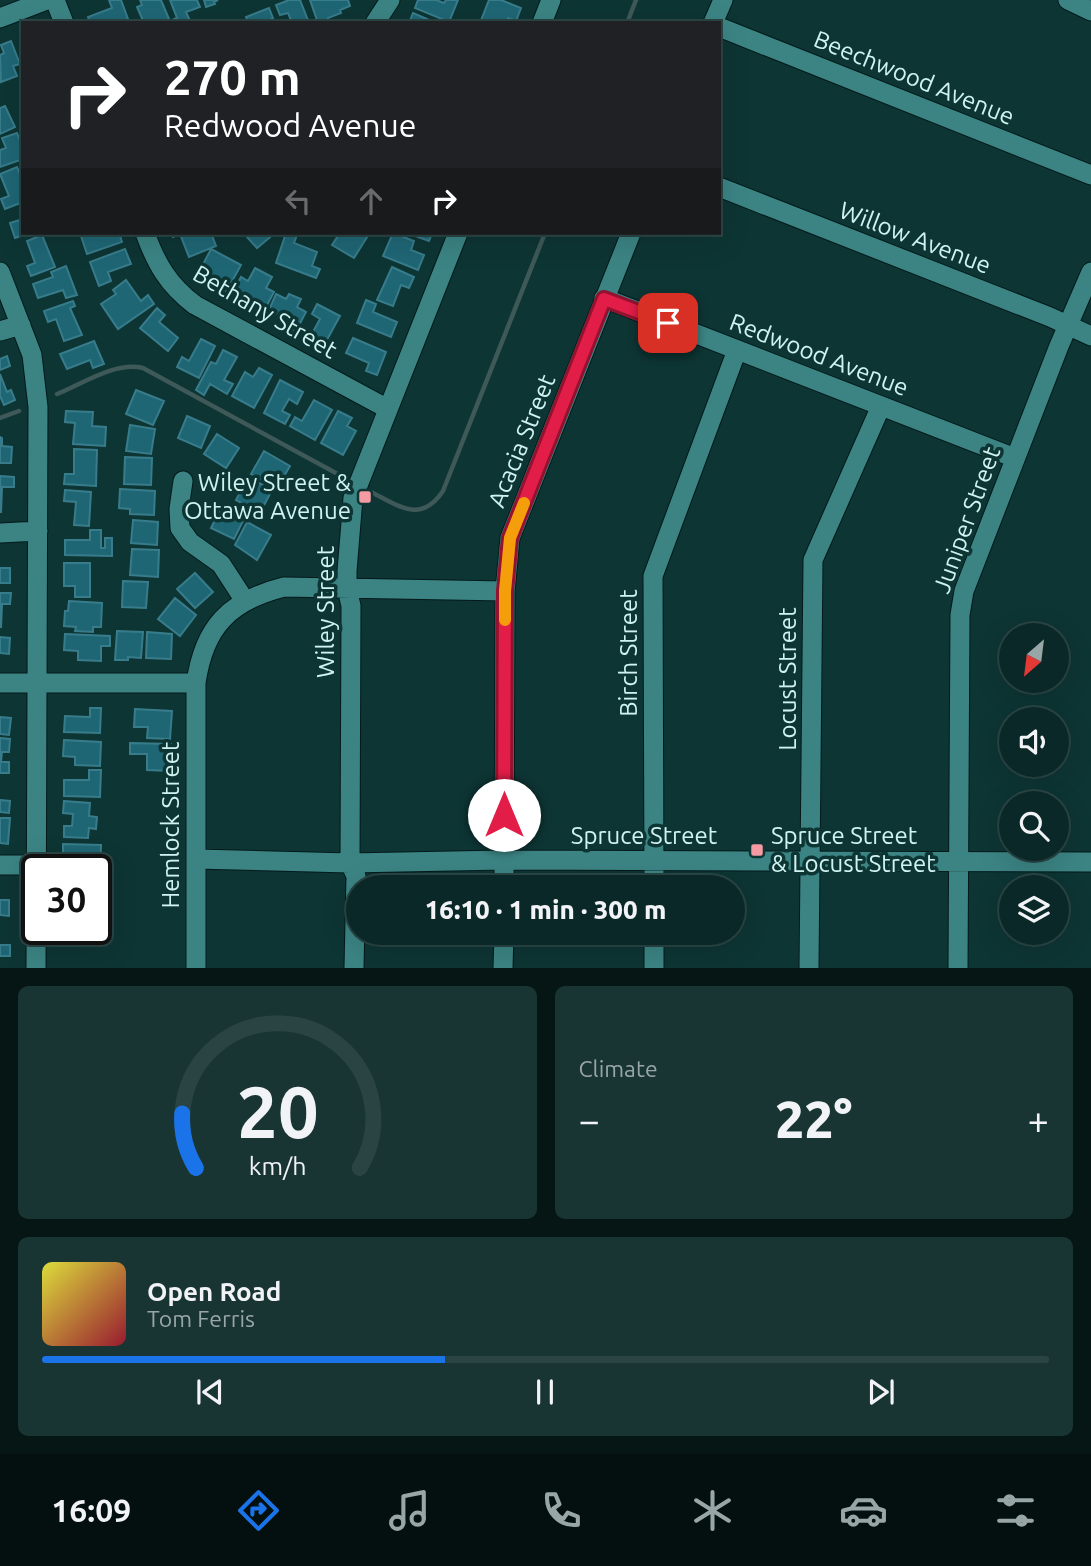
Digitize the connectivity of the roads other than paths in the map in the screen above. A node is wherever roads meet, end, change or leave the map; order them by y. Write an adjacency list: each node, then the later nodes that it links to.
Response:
1 (47, 0): 8 (street)
2 (55, 0): 9 (street)
3 (390, 0): 10 (street)
4 (551, 0): 11 (street)
5 (723, 0): 12 (street)
6 (1068, 0): 7 (street)
7 (1091, 11)
8 (0, 18)
9 (63, 21)
10 (376, 21)
11 (543, 21)
12 (714, 21)
13 (721, 28): 14 (street, Beechwood Avenue)
14 (1091, 175)
15 (721, 188): 23 (street, Willow Avenue)
16 (146, 235): 28 (street, Bethany Street)
17 (457, 235): 28 (street, Wiley Street)
18 (630, 235): 21 (street, Acacia Street)
19 (0, 272): 22 (street)
20 (1091, 272): 23 (street, Juniper Street)
21 (604, 299): 26 (street, Redwood Avenue); 34 (street, Acacia Street)
22 (21, 325): 24 (street); 31 (street)
23 (1068, 326): 25 (street, Willow Avenue); 29 (street, Juniper Street)
24 (0, 331)
25 (1091, 336)
26 (737, 350): 27 (street, Redwood Avenue); 42 (street, Birch Street)
27 (881, 406): 29 (street, Redwood Avenue); 43 (street, Locust Street)
28 (388, 409): 33 (street, Wiley Street)
29 (1016, 458): 44 (street, Juniper Street)
30 (183, 481): 35 (street)
31 (38, 531): 32 (street); 36 (street)
32 (0, 533)
33 (347, 587): 34 (street); 35 (street); 46 (street, Wiley Street)
34 (505, 591): 41 (street, Acacia Street)
35 (245, 601): 38 (street, Hemlock Street)
36 (37, 682): 37 (street); 38 (street); 39 (street)
37 (0, 683)
38 (196, 683): 40 (street, Hemlock Street)
39 (36, 854)
40 (196, 859): 46 (street, Spruce Street); 55 (street, Hemlock Street)
41 (505, 860): 42 (street, Spruce Street); 46 (street, Spruce Street); 49 (street, Acacia Street)
42 (655, 860): 43 (street, Spruce Street); 50 (street, Birch Street)
43 (811, 861): 44 (street, Spruce Street); 59 (street, Locust Street)
44 (959, 861): 45 (street, Spruce Street); 60 (street, Juniper Street)
45 (1091, 862)
46 (350, 863): 56 (street, Wiley Street)
47 (0, 865): 48 (street)
48 (21, 865)
49 (504, 875)
50 (654, 875)
51 (36, 945): 54 (street)
52 (504, 945): 57 (street)
53 (654, 945): 58 (street)
54 (36, 968)
55 (195, 968)
56 (354, 968)
57 (503, 968)
58 (654, 968)
59 (809, 968)
60 (958, 968)

